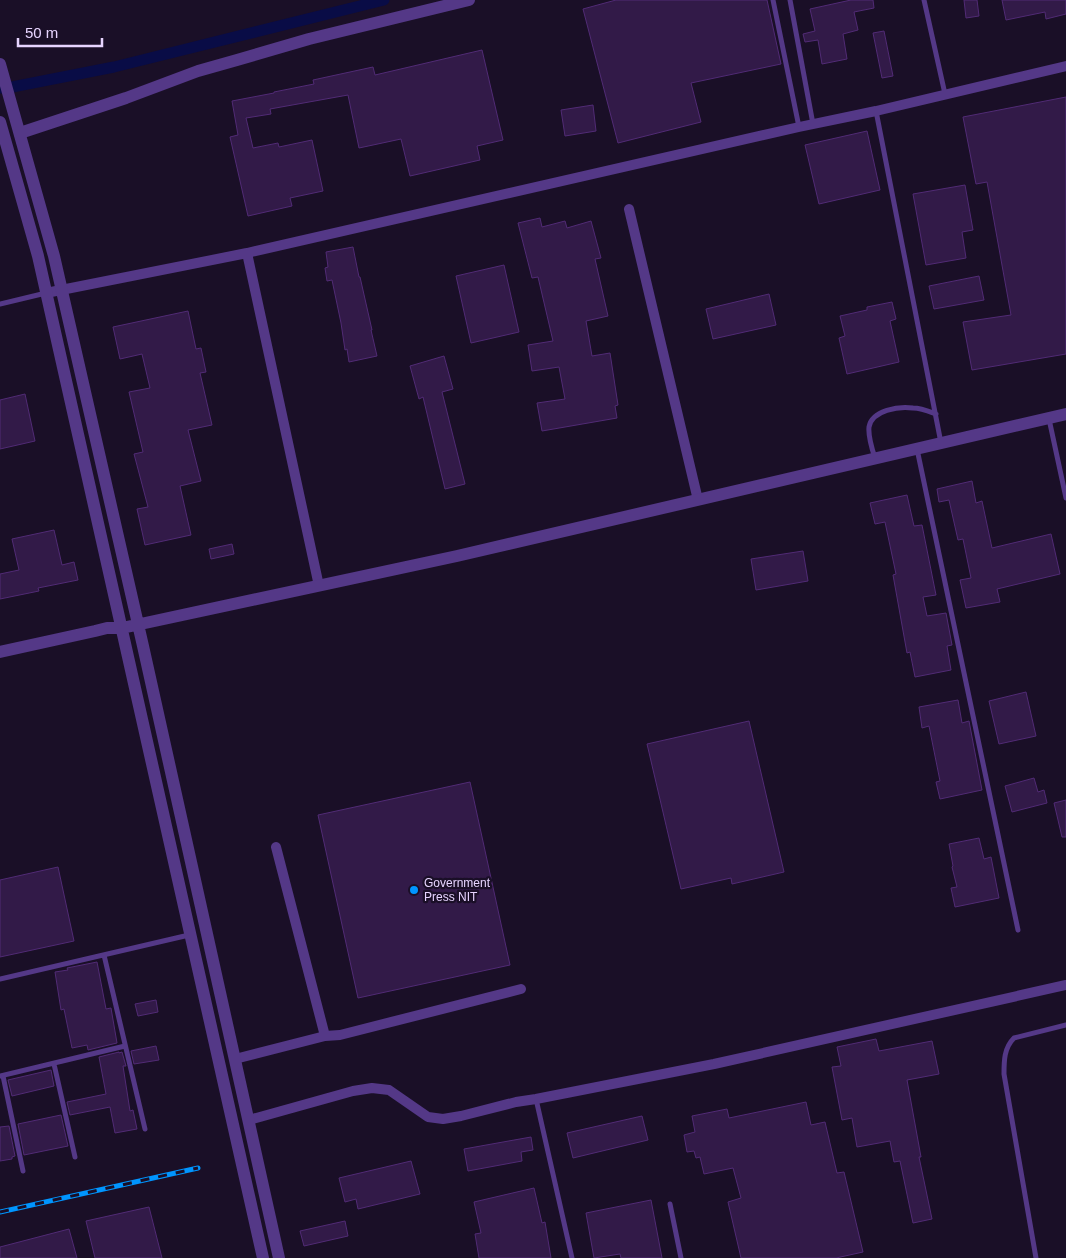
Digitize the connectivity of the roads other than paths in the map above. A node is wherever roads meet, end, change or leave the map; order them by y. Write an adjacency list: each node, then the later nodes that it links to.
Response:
1 (468, 0): 12 (street)
2 (773, 0): 11 (lane)
3 (790, 0): 10 (lane)
4 (924, 0): 7 (lane)
5 (0, 64): 12 (street)
6 (1066, 66): 7 (street)
7 (945, 95): 8 (street)
8 (876, 112): 10 (street); 18 (lane)
9 (0, 122): 16 (street)
10 (813, 124): 11 (street)
11 (799, 127): 14 (street)
12 (20, 133): 15 (street)
13 (629, 208): 25 (street)
14 (247, 253): 15 (street); 26 (street)
15 (61, 290): 16 (street); 27 (street)
16 (46, 293): 17 (lane); 28 (street)
17 (0, 304)
18 (936, 414): 21 (lane); 23 (lane)
19 (1066, 414): 20 (street)
20 (1049, 418): 21 (street); 24 (lane)
21 (942, 443): 22 (street)
22 (916, 449): 23 (street); 31 (lane)
23 (875, 459): 25 (street)
24 (1066, 498)
25 (698, 500): 26 (street)
26 (319, 586): 27 (street)
27 (138, 624): 28 (street); 40 (street)
28 (122, 628): 29 (street); 32 (street)
29 (0, 652)
30 (276, 847): 38 (street)
31 (1018, 930)
32 (190, 935): 33 (lane); 49 (street)
33 (104, 955): 34 (lane); 39 (lane)
34 (0, 979)
35 (1066, 985): 43 (street)
36 (521, 989): 38 (street)
37 (1066, 1025): 53 (lane)
38 (325, 1036): 40 (street)
39 (125, 1046): 41 (lane); 45 (lane)
40 (235, 1059): 44 (street)
41 (54, 1064): 42 (lane); 46 (lane)
42 (2, 1076): 47 (lane)
43 (536, 1099): 44 (street); 51 (lane)
44 (249, 1120): 50 (street)
45 (145, 1130)
46 (76, 1157)
47 (23, 1172)
48 (670, 1204): 52 (lane)
49 (263, 1258)
50 (279, 1258)
51 (572, 1258)
52 (681, 1258)
53 (1036, 1258)

